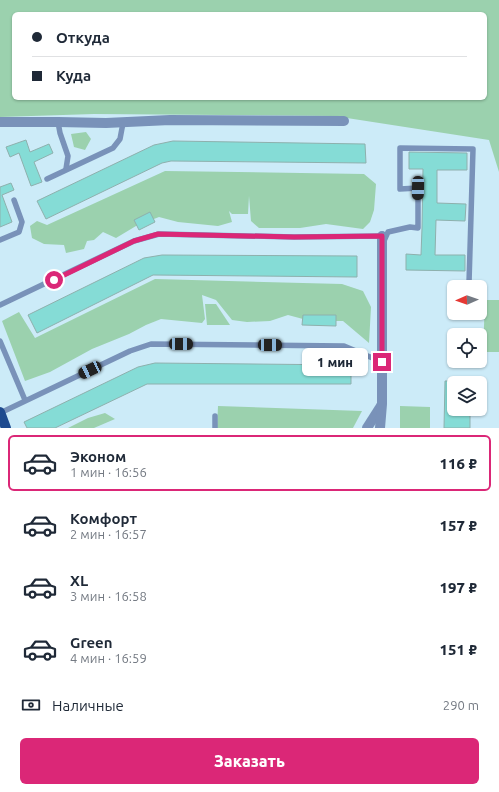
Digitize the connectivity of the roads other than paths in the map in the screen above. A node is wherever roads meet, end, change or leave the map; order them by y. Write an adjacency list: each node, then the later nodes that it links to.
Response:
1 (344, 121): 4 (street)
2 (0, 122): 3 (street)
3 (58, 122): 4 (street); 5 (lane)
4 (123, 123): 5 (lane)
5 (66, 169): 6 (lane)
6 (47, 179)
7 (14, 200): 8 (lane)
8 (0, 240)
9 (382, 241): 10 (lane); 11 (lane); 13 (street)
10 (469, 280)
11 (0, 306)
12 (0, 340): 14 (lane)
13 (382, 362): 14 (lane); 15 (street)
14 (25, 400): 16 (lane)
15 (382, 404): 20 (street); 21 (street)
16 (0, 413): 18 (main road)
17 (215, 416): 19 (lane)
18 (6, 428)
19 (215, 428)
20 (367, 428)
21 (380, 428)

